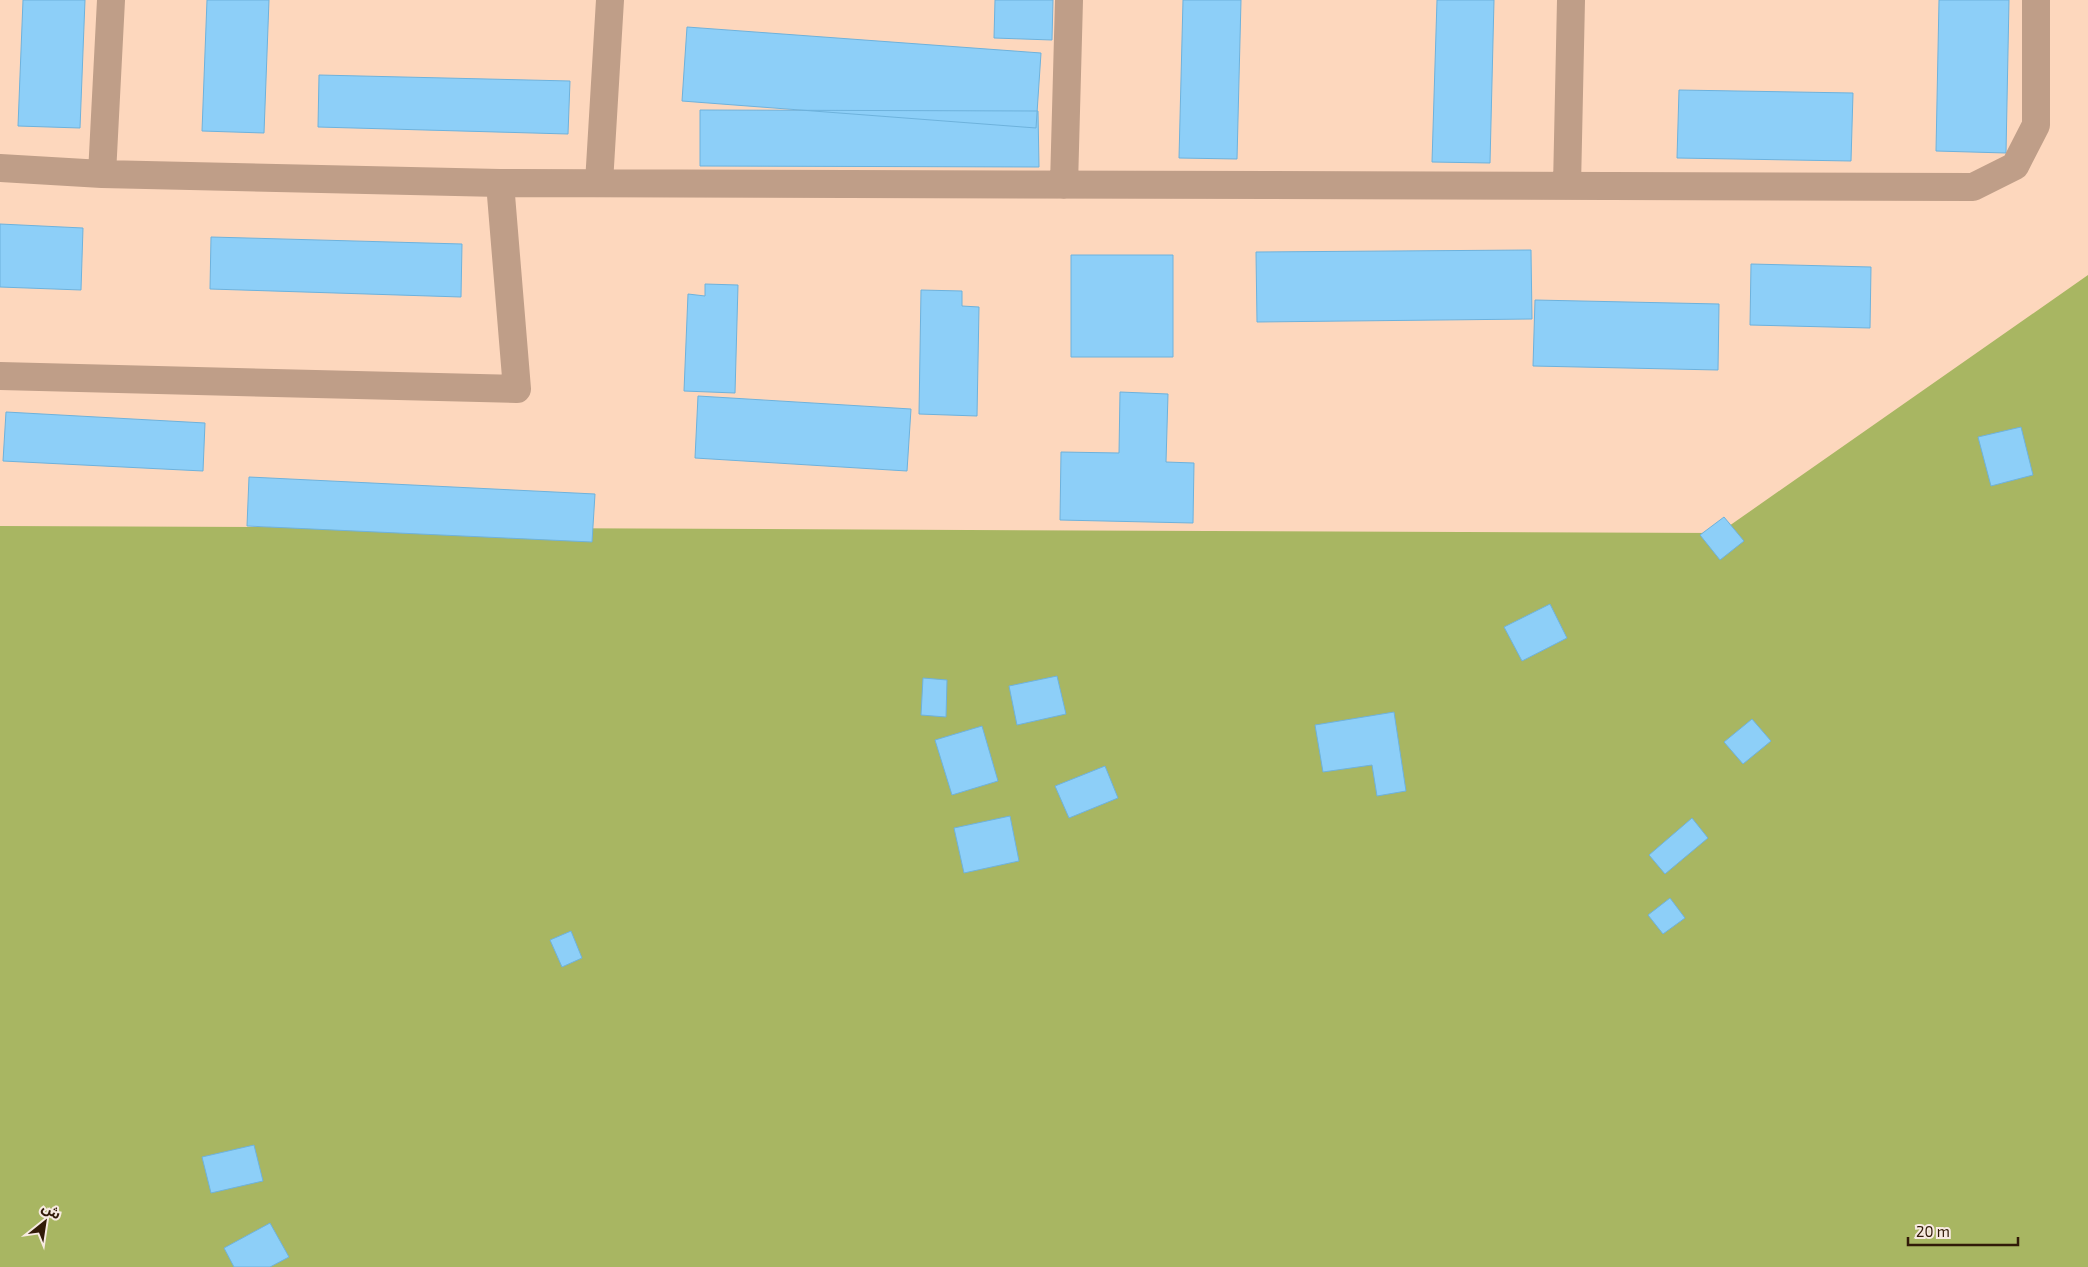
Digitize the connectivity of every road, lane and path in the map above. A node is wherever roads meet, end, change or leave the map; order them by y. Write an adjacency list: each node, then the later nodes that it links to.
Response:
1 (111, 0): 7 (street)
2 (610, 0): 9 (street)
3 (1069, 0): 10 (street)
4 (1571, 0): 11 (street)
5 (2036, 0): 11 (street)
6 (0, 168): 7 (street)
7 (102, 174): 8 (street)
8 (500, 183): 9 (street); 12 (street)
9 (598, 183): 10 (street)
10 (1064, 185): 11 (street)
11 (1567, 186)
12 (0, 376)

